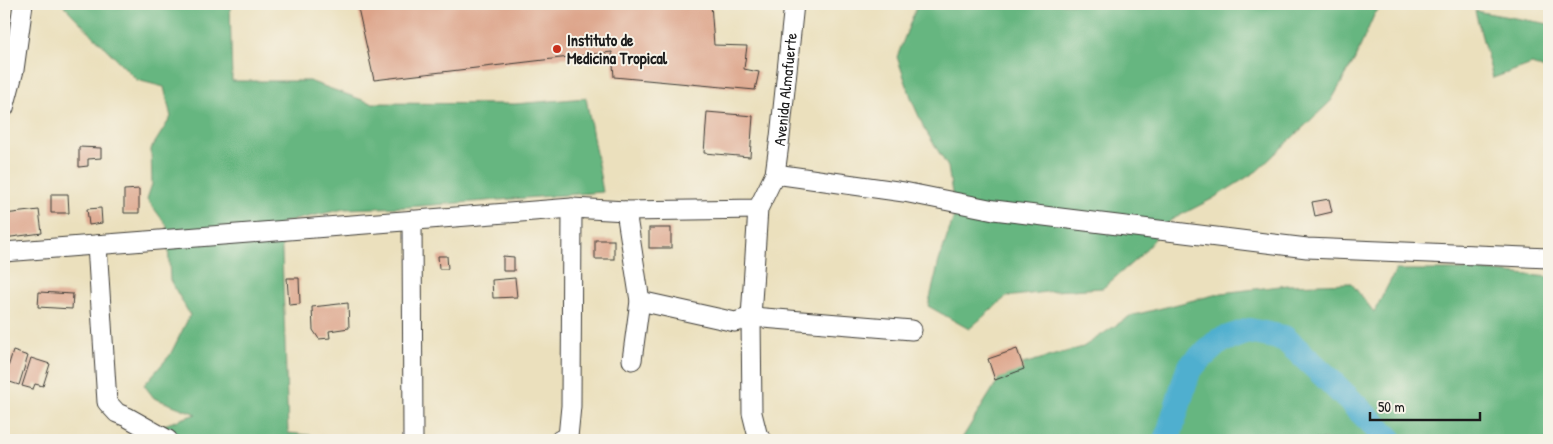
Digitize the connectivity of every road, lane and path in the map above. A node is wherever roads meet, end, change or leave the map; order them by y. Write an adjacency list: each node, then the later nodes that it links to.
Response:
1 (22, 4): 3 (street)
2 (794, 4): 4 (street, Avenida Almafuerte)
3 (4, 108)
4 (774, 174): 6 (street, Avenida Almafuerte); 11 (street)
5 (572, 208): 7 (street); 8 (street); 18 (street)
6 (758, 209): 7 (street); 13 (street)
7 (626, 210): 12 (street)
8 (412, 220): 9 (street); 17 (street)
9 (97, 245): 10 (street); 16 (street)
10 (4, 252)
11 (1549, 258)
12 (640, 301): 13 (street); 15 (street)
13 (751, 317): 14 (street); 19 (street)
14 (912, 330)
15 (632, 360)
16 (168, 440)
17 (413, 440)
18 (560, 440)
19 (762, 440)

